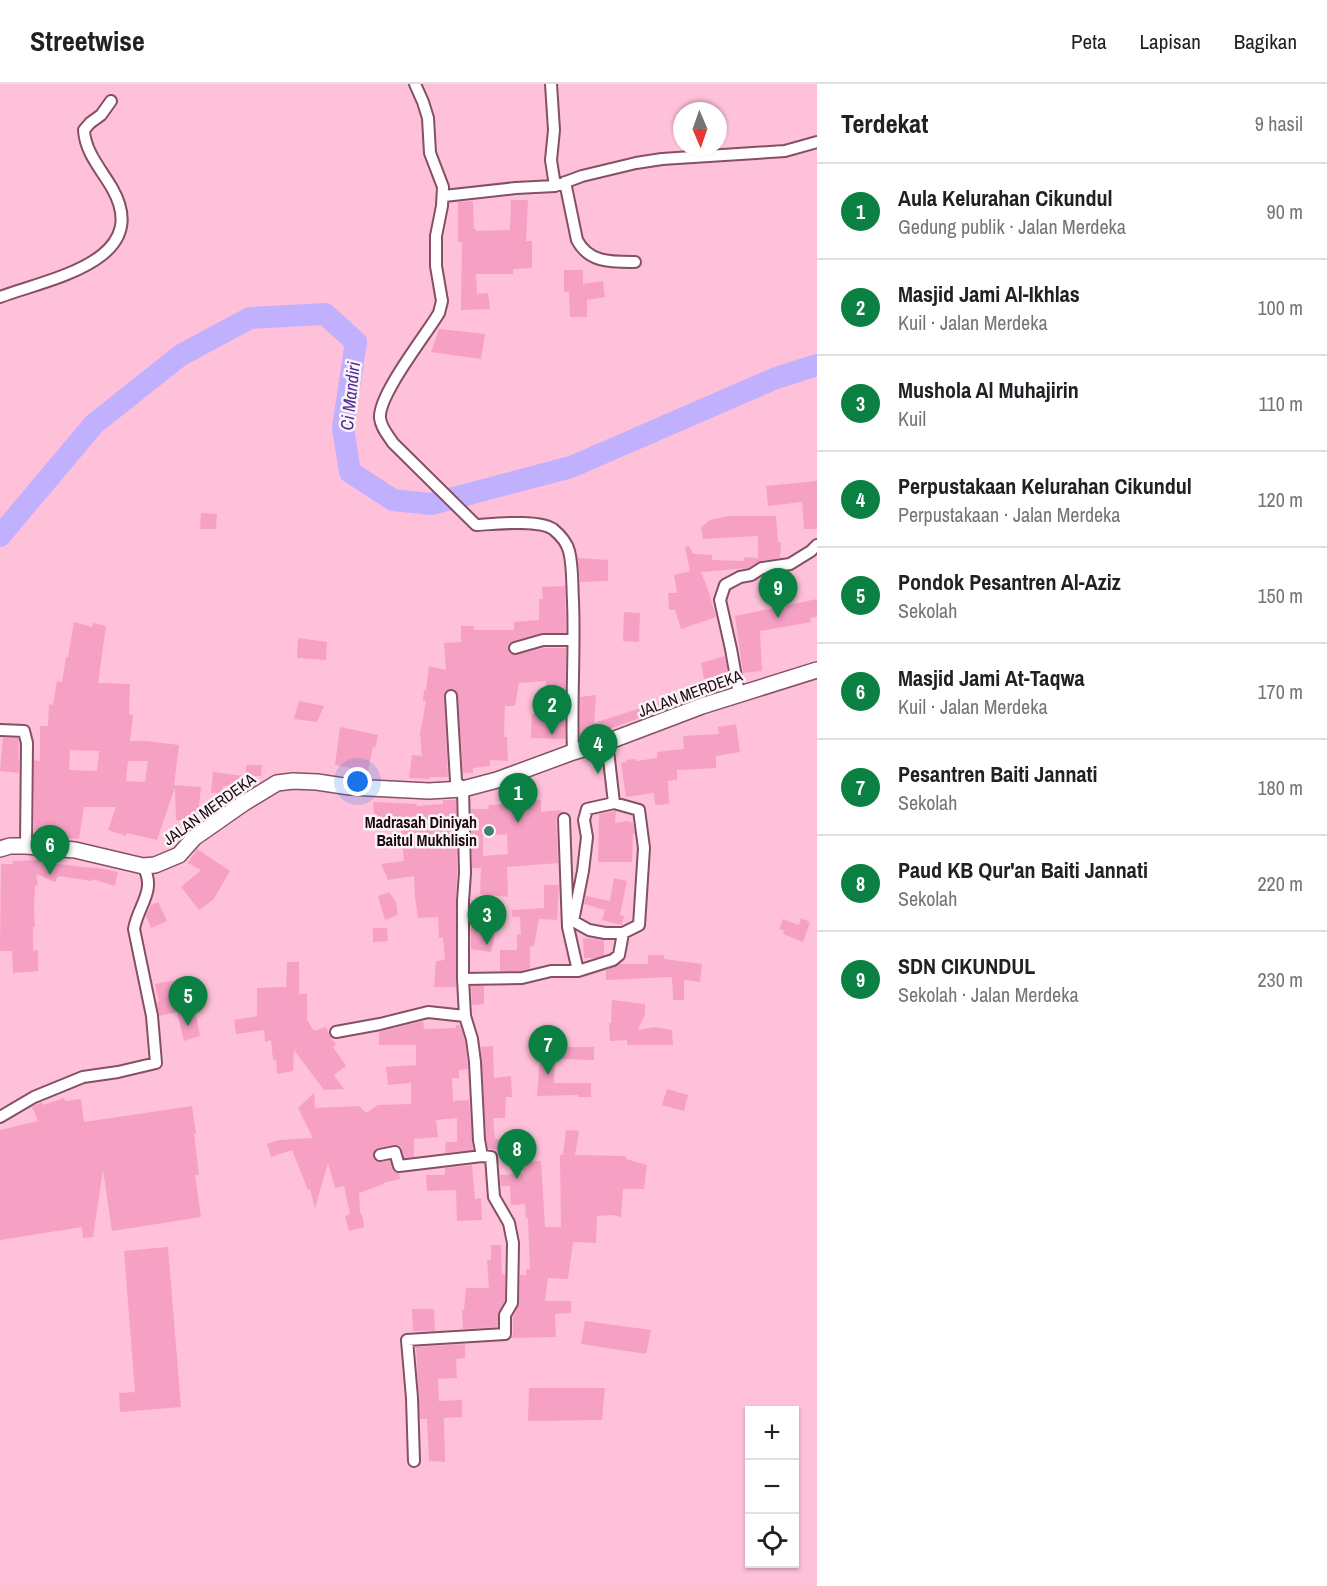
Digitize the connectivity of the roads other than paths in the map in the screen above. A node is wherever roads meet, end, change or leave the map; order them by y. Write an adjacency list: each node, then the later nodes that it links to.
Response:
1 (415, 84): 6 (street)
2 (551, 84): 5 (street)
3 (111, 101): 8 (street)
4 (817, 142): 5 (street)
5 (560, 184): 6 (street); 7 (street)
6 (444, 196): 10 (street)
7 (635, 262)
8 (0, 297)
9 (817, 545): 13 (street)
10 (573, 640): 11 (street); 17 (street)
11 (515, 648)
12 (817, 670): 13 (street, JALAN MERDEKA)
13 (739, 694): 16 (street, JALAN MERDEKA)
14 (451, 696): 18 (street)
15 (0, 730): 21 (street)
16 (607, 742): 17 (street, JALAN MERDEKA); 19 (street)
17 (573, 752): 18 (street, JALAN MERDEKA)
18 (463, 789): 23 (street, JALAN MERDEKA); 26 (street)
19 (614, 803): 24 (street); 24 (street)
20 (564, 819): 25 (street)
21 (26, 846): 22 (street, JALAN MERDEKA); 23 (street, JALAN MERDEKA)
22 (0, 849)
23 (143, 866): 29 (street)
24 (623, 933): 25 (street)
25 (578, 971): 26 (street)
26 (463, 979): 27 (street)
27 (465, 1016): 28 (street); 31 (street)
28 (336, 1032)
29 (0, 1117)
30 (380, 1155): 31 (street)
31 (482, 1156): 32 (street)
32 (414, 1461)

